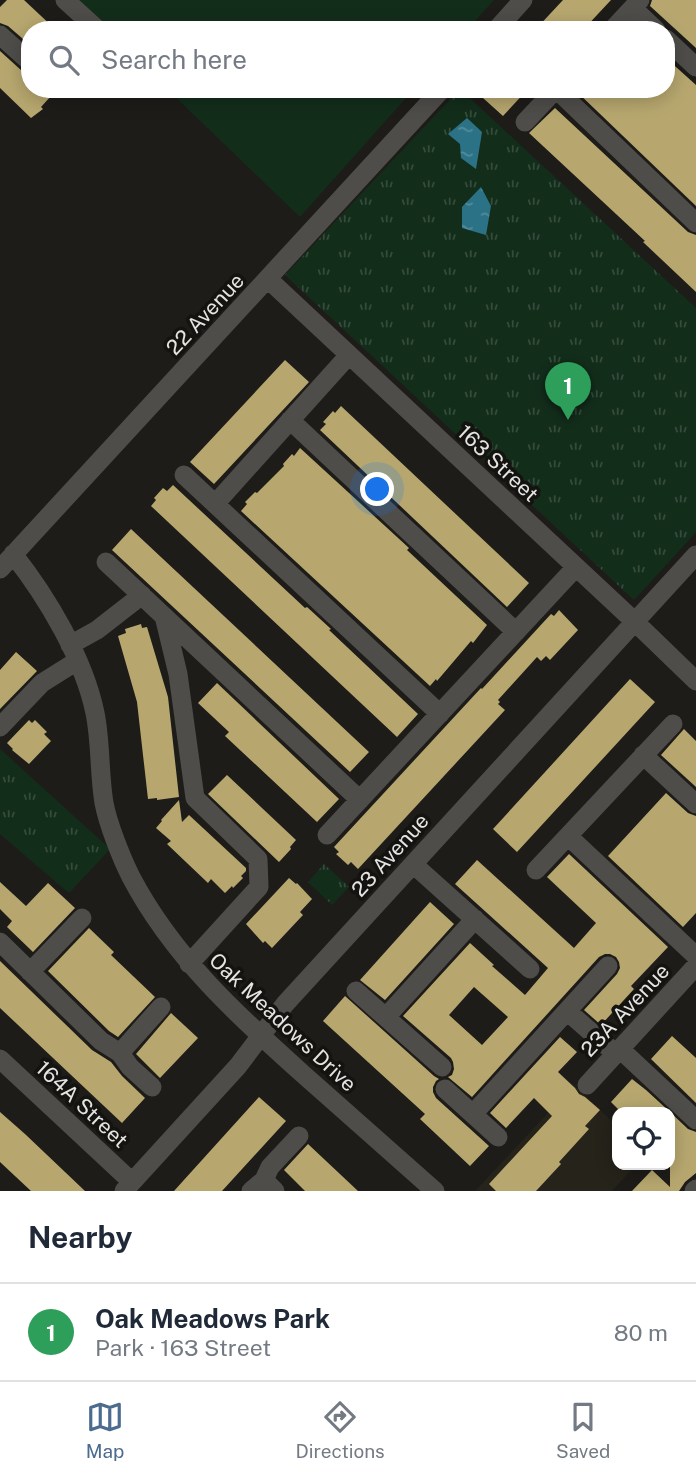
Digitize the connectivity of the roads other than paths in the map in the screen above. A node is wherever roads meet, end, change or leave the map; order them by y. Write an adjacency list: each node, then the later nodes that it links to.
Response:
1 (65, 0): 4 (street)
2 (523, 0): 5 (street)
3 (636, 4): 6 (street); 7 (street)
4 (88, 21)
5 (504, 21)
6 (620, 21)
7 (649, 21)
8 (0, 35): 10 (street)
9 (675, 47): 11 (street)
10 (21, 54)
11 (696, 66)
12 (434, 98): 17 (street, 22 Avenue)
13 (548, 98): 15 (street)
14 (565, 98): 16 (street)
15 (525, 122)
16 (696, 223)
17 (268, 279): 18 (street, 163 Street); 23 (street, 22 Avenue)
18 (349, 355): 19 (street); 25 (street, 163 Street)
19 (290, 420): 21 (street); 29 (street)
20 (184, 475): 21 (street)
21 (215, 504): 32 (street)
22 (696, 555): 28 (street, 23 Avenue)
23 (7, 561): 30 (street, Oak Meadows Drive)
24 (106, 562): 26 (street)
25 (576, 567): 28 (street, 163 Street); 29 (street)
26 (142, 595): 27 (street); 30 (street)
27 (164, 616): 36 (street); 46 (street)
28 (634, 621): 31 (street, 163 Street); 40 (street, 23 Avenue)
29 (516, 632): 32 (street)
30 (73, 653): 34 (street); 46 (street, Oak Meadows Drive)
31 (696, 681)
32 (440, 714): 36 (street)
33 (673, 724): 35 (street)
34 (0, 727)
35 (643, 755): 37 (street); 39 (street)
36 (360, 800): 38 (street)
37 (696, 804)
38 (327, 835)
39 (568, 836): 41 (street); 45 (street)
40 (413, 863): 43 (street); 55 (street, 23 Avenue)
41 (536, 870)
42 (82, 918): 50 (street)
43 (475, 919): 49 (street); 54 (street)
44 (0, 943): 50 (street)
45 (696, 957)
46 (189, 964): 55 (street, Oak Meadows Drive)
47 (696, 966): 56 (street, 23A Avenue)
48 (608, 967): 53 (street)
49 (530, 970)
50 (30, 972): 57 (street)
51 (356, 991): 54 (street)
52 (161, 1007): 57 (street)
53 (567, 1011): 56 (street); 63 (street)
54 (386, 1017): 59 (street)
55 (261, 1037): 67 (street, 23 Avenue); 69 (street, Oak Meadows Drive)
56 (618, 1051): 60 (street, 23A Avenue); 64 (street)
57 (120, 1052): 61 (street)
58 (0, 1059): 67 (street, 164A Street)
59 (442, 1067)
60 (587, 1085)
61 (152, 1087)
62 (445, 1088): 63 (street)
63 (473, 1114): 66 (street)
64 (696, 1120)
65 (299, 1136): 68 (street)
66 (498, 1137)
67 (128, 1186)
68 (263, 1187)
69 (435, 1191)

